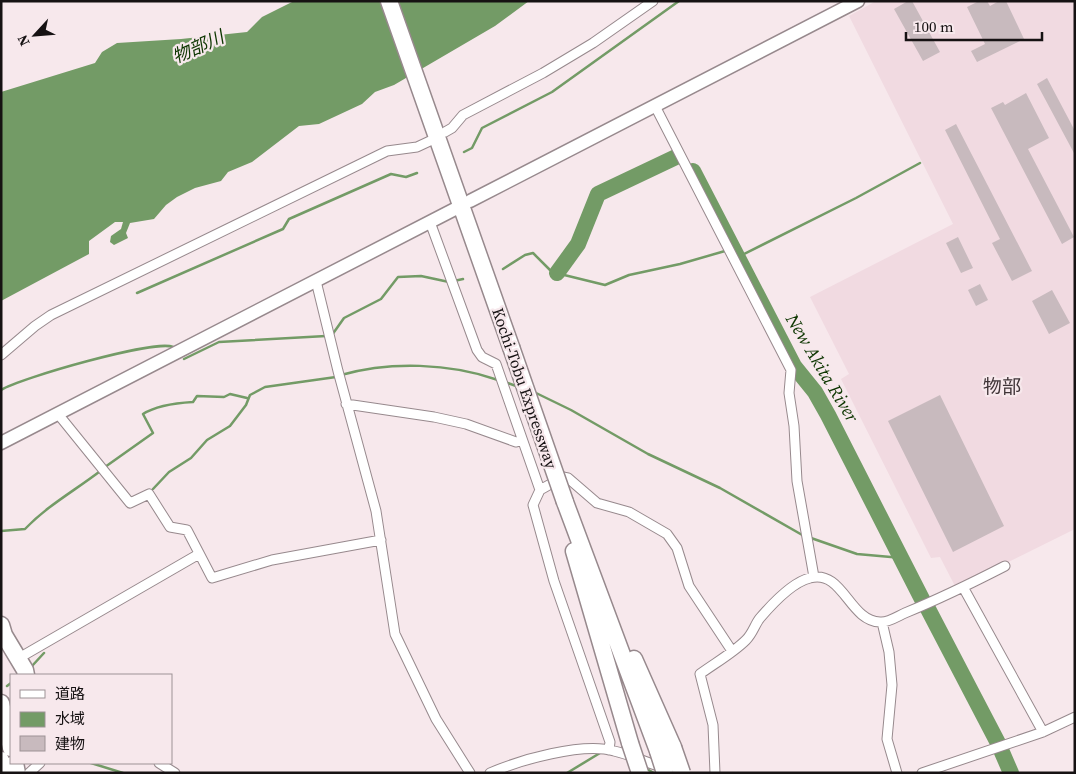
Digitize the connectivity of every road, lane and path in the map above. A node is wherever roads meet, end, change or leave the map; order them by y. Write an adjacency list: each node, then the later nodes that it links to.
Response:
1 (390, 1): 5 (highway, Kochi-Tobu Expressway)
2 (653, 1): 5 (street)
3 (858, 1): 4 (street)
4 (655, 106): 7 (street); 21 (street)
5 (439, 127): 17 (highway, Kochi-Tobu Expressway, bridge)
6 (432, 140): 11 (street)
7 (470, 201)
8 (455, 210): 9 (street)
9 (430, 222): 10 (street); 14 (street)
10 (316, 281): 12 (street); 13 (street)
11 (1, 355)
12 (346, 404): 14 (street); 18 (street)
13 (58, 414): 15 (street); 19 (street)
14 (522, 440): 16 (street)
15 (1, 443)
16 (540, 490): 25 (street); 34 (street)
17 (565, 502): 32 (highway); 33 (highway, Kochi-Tobu Expressway)
18 (381, 540): 19 (street); 41 (street)
19 (199, 554): 26 (street)
20 (1005, 566): 22 (street)
21 (814, 577): 23 (street); 25 (street)
22 (963, 587): 23 (street); 30 (street)
23 (882, 622): 49 (street)
24 (1, 625): 26 (highway)
25 (732, 651): 48 (street)
26 (19, 658): 27 (highway)
27 (26, 674)
28 (1, 704): 31 (highway)
29 (1075, 716): 30 (street)
30 (1043, 732): 50 (street)
31 (10, 744)
32 (628, 748): 34 (street); 43 (street); 44 (highway, bridge); 47 (street)
33 (665, 749): 45 (highway, bridge); 46 (highway, bridge)
34 (609, 750): 42 (street)
35 (39, 764): 39 (street)
36 (161, 764): 40 (street)
37 (5, 765): 38 (highway)
38 (17, 773)
39 (29, 773)
40 (175, 773)
41 (470, 773)
42 (490, 773)
43 (632, 773)
44 (640, 773)
45 (666, 773)
46 (682, 773)
47 (690, 773)
48 (715, 773)
49 (897, 773)
50 (922, 773)

